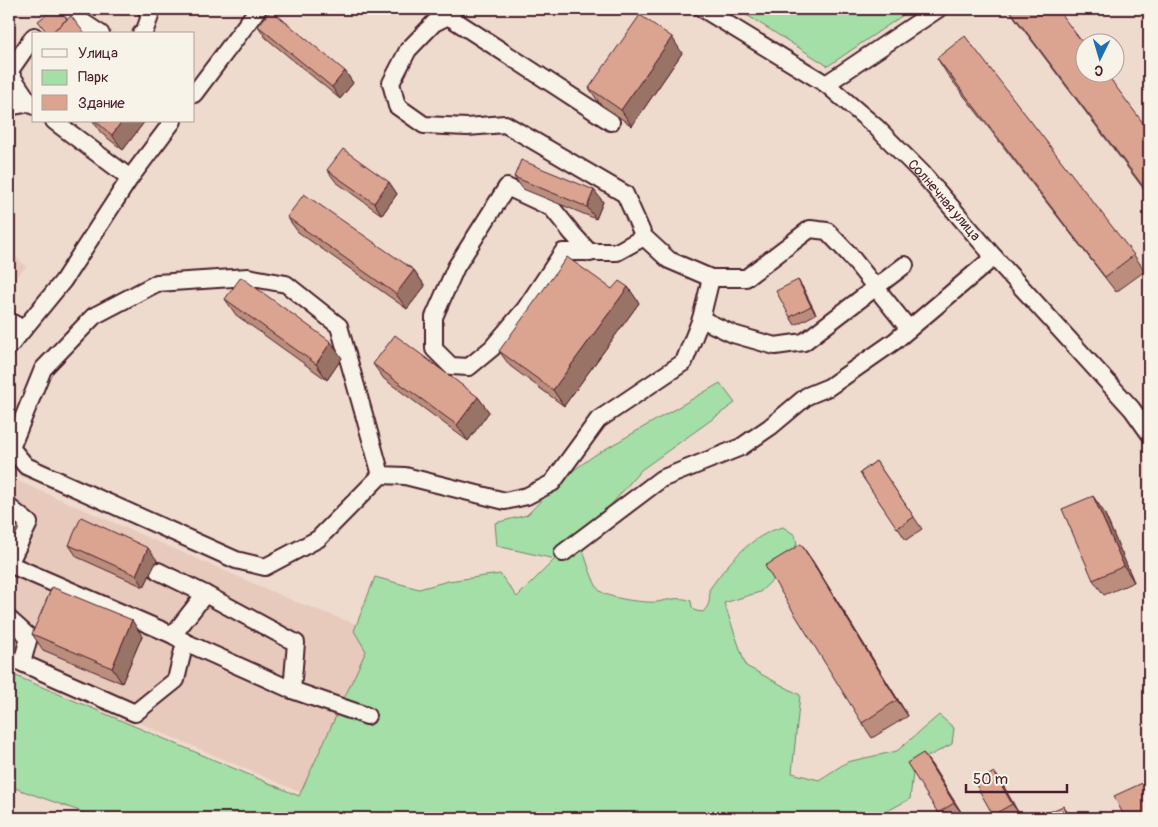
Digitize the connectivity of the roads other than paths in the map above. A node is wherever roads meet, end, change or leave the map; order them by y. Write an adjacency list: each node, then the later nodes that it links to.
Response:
1 (146, 9): 8 (street)
2 (258, 9): 12 (street)
3 (703, 9): 11 (street, Солнечная улица)
4 (938, 9): 11 (street)
5 (46, 21): 6 (street); 7 (street)
6 (38, 32)
7 (93, 32)
8 (143, 32)
9 (32, 40): 10 (street)
10 (9, 71): 13 (street)
11 (826, 84): 21 (street, Солнечная улица)
12 (195, 93)
13 (32, 105): 14 (street)
14 (9, 107)
15 (55, 122): 18 (street)
16 (172, 122): 18 (street)
17 (611, 122): 19 (street)
18 (130, 178): 27 (street)
19 (644, 237): 20 (street); 23 (street)
20 (590, 253): 20 (street)
21 (994, 257): 28 (street); 30 (street, Солнечная улица)
22 (905, 265): 24 (street)
23 (711, 278): 24 (street); 25 (street)
24 (875, 287): 25 (street); 28 (street)
25 (701, 319): 31 (street)
26 (9, 321): 27 (street)
27 (24, 329): 29 (street)
28 (908, 329): 33 (street)
29 (9, 347)
30 (1149, 433)
31 (381, 475): 31 (street)
32 (9, 507): 34 (street)
33 (564, 553)
34 (9, 564): 38 (street)
35 (158, 571): 36 (street)
36 (205, 594): 38 (street); 39 (street)
37 (9, 619): 38 (street)
38 (179, 639): 39 (street)
39 (292, 690): 40 (street)
40 (366, 716)

